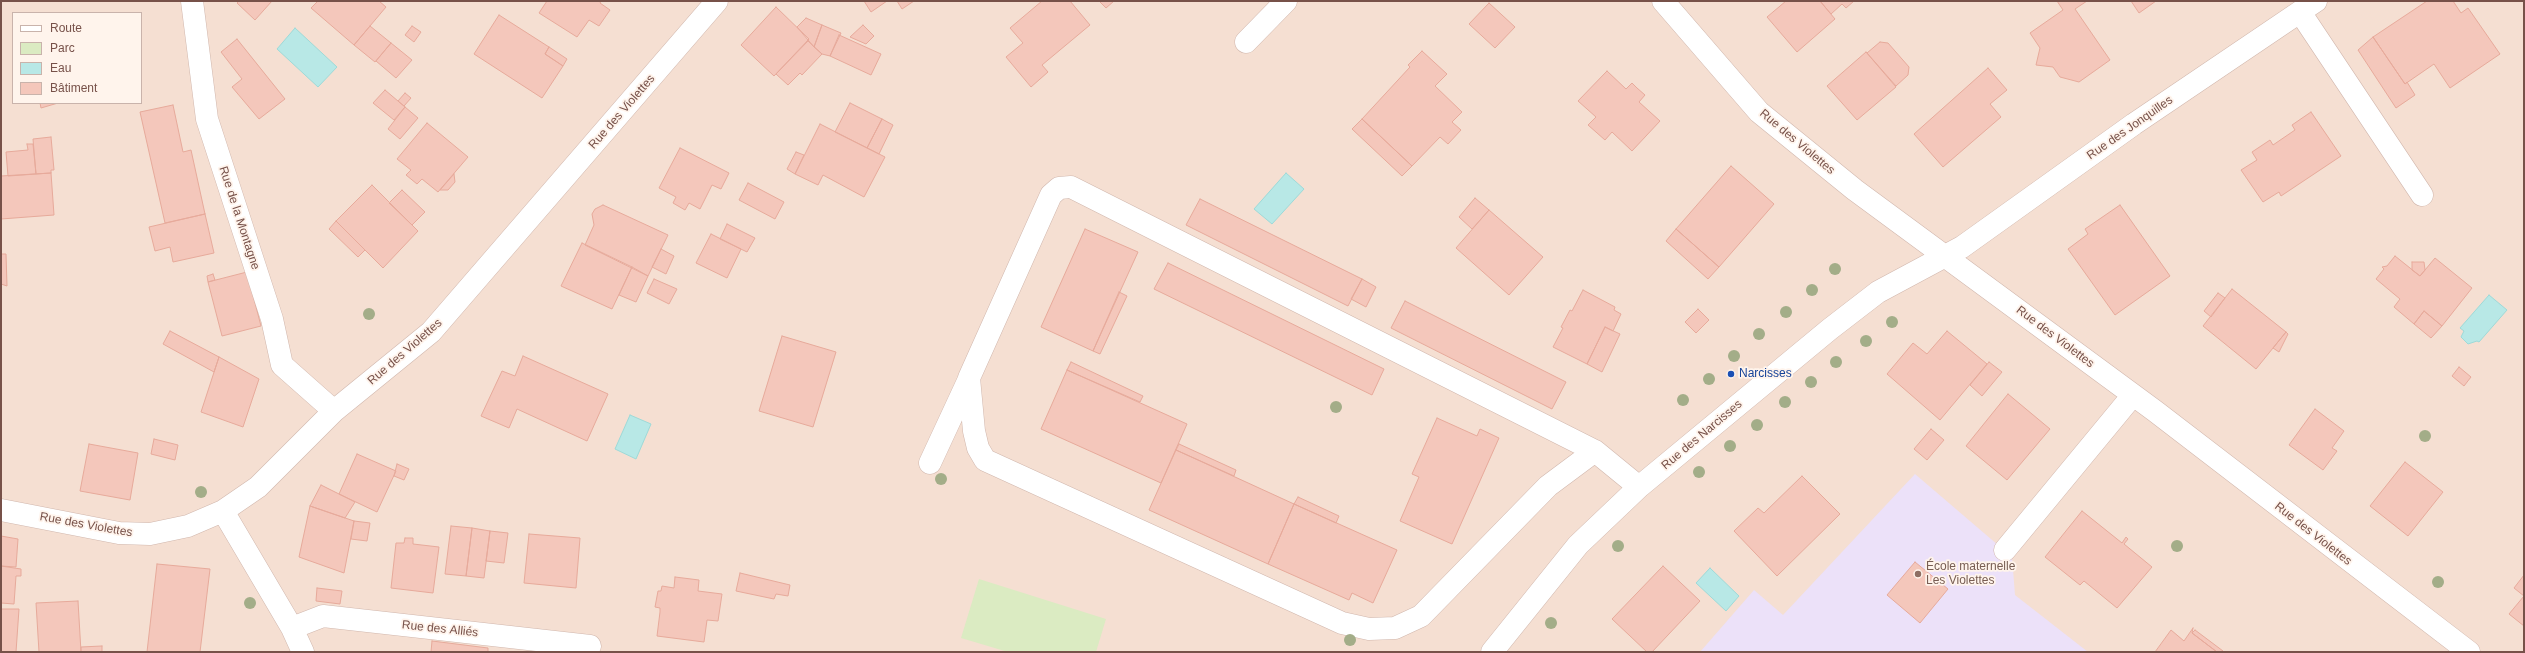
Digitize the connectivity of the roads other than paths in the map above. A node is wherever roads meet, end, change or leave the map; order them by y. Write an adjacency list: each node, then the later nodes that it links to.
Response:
1 (192, 1): 11 (street, Rue de la Montagne)
2 (717, 1): 11 (street, Rue des Violettes)
3 (1286, 1): 6 (street)
4 (1662, 1): 8 (street, Rue des Violettes)
5 (2308, 7): 7 (street); 8 (street, Rue des Jonquilles)
6 (1246, 42)
7 (2422, 196)
8 (1945, 256): 10 (street, Rue des Violettes); 14 (street, Rue des Narcisses)
9 (969, 378): 12 (street); 12 (street); 13 (street)
10 (2133, 395): 17 (street); 22 (street, Rue des Violettes)
11 (334, 411): 16 (street, Rue des Violettes)
12 (1595, 451): 14 (street)
13 (930, 462)
14 (1639, 487): 21 (street, Rue des Narcisses)
15 (1, 510): 16 (street, Rue des Violettes)
16 (223, 511): 18 (street)
17 (2005, 550)
18 (292, 628): 19 (street, Rue des Alliés); 20 (street)
19 (590, 646)
20 (303, 652)
21 (1492, 652)
22 (2469, 652)

